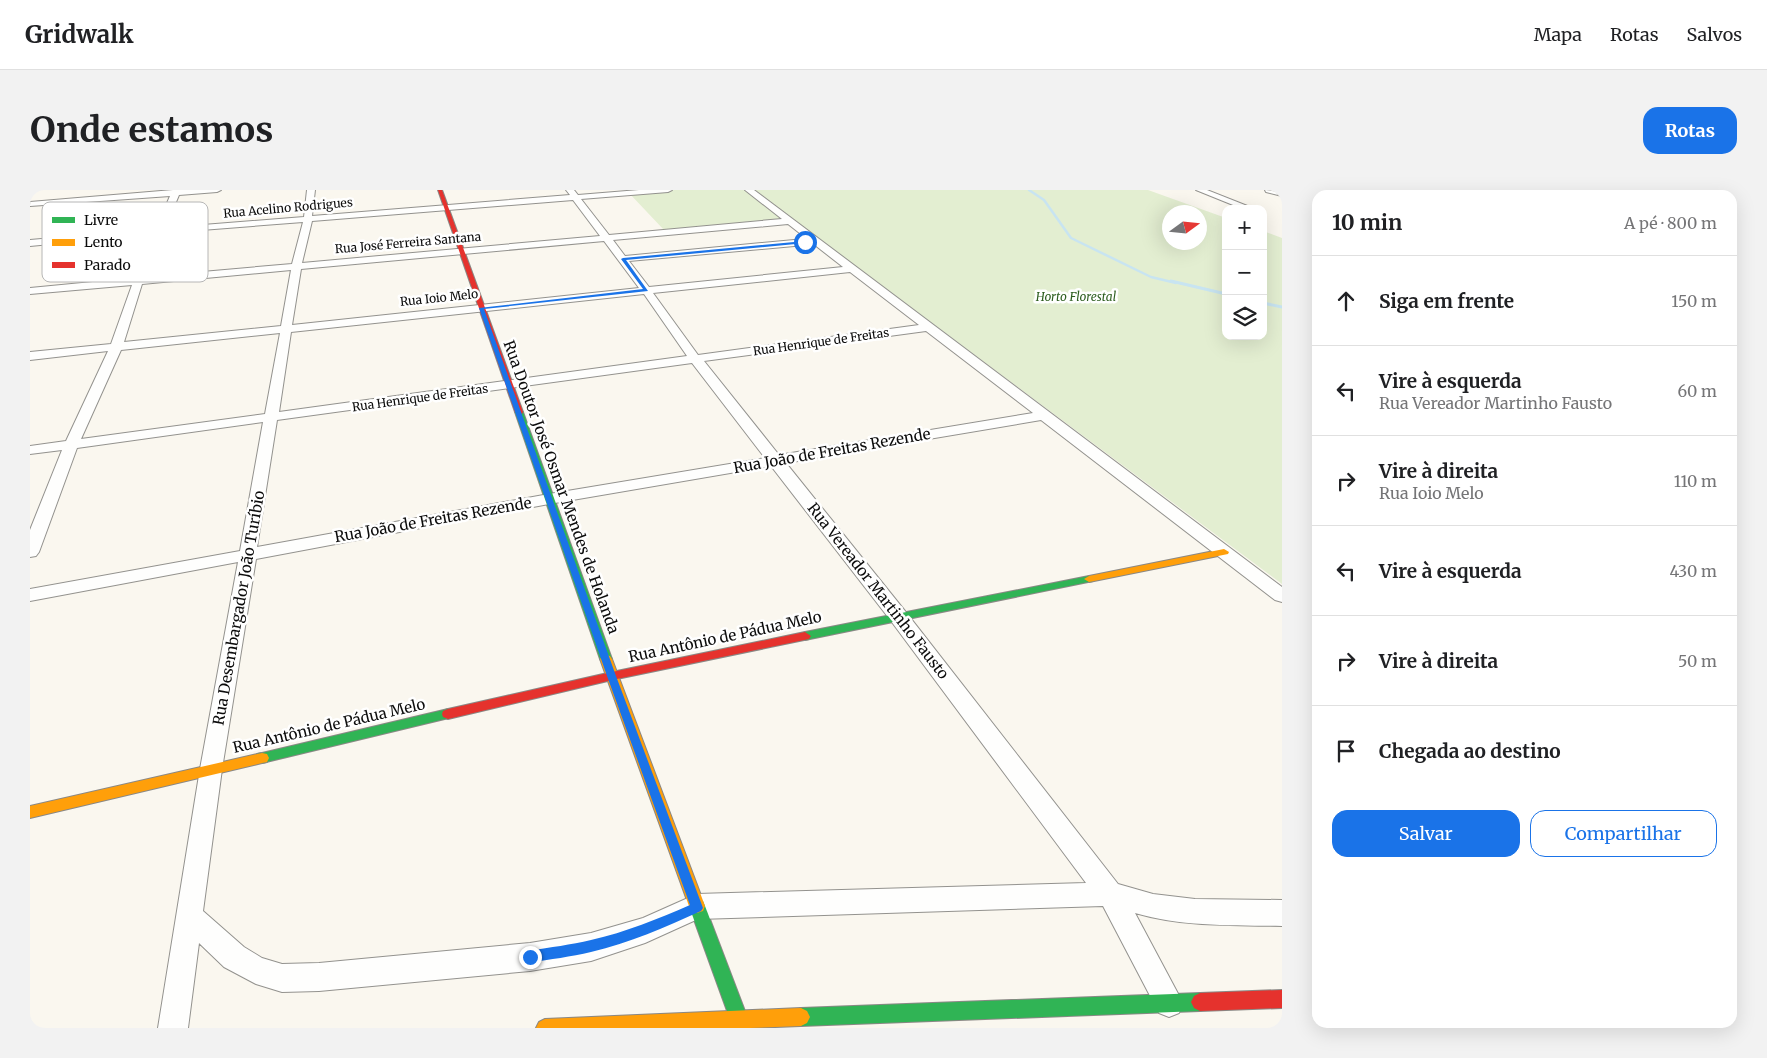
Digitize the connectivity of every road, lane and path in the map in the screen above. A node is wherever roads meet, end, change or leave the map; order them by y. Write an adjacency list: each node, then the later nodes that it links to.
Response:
1 (217, 190): 8 (street)
2 (311, 190): 15 (street, Rua Desembargador João Turíbio)
3 (440, 190): 13 (main road, Rua Doutor José Osmar Mendes de Holanda)
4 (668, 190): 9 (street, Rua Acelino Rodrigues)
5 (749, 190): 16 (street)
6 (1200, 190): 12 (street)
7 (1270, 190): 10 (street)
8 (176, 192): 11 (street)
9 (573, 193): 13 (street, Rua Acelino Rodrigues); 18 (street, Rua Vereador Martinho Fausto)
10 (1282, 194)
11 (36, 201): 14 (street)
12 (1240, 205)
13 (447, 208): 15 (street, Rua Acelino Rodrigues); 20 (main road, Rua Doutor José Osmar Mendes de Holanda)
14 (30, 211)
15 (308, 218): 17 (street, Rua Acelino Rodrigues); 22 (street, Rua Desembargador João Turíbio)
16 (789, 221): 18 (street, Rua José Ferreira Santana); 23 (street)
17 (208, 226)
18 (607, 238): 20 (street, Rua José Ferreira Santana); 21 (street, Rua Vereador Martinho Fausto)
19 (805, 242): 21 (street)
20 (462, 252): 22 (street, Rua José Ferreira Santana); 29 (main road, Rua Doutor José Osmar Mendes de Holanda)
21 (623, 259): 27 (street, Rua Vereador Martinho Fausto)
22 (297, 266): 24 (street, Rua José Ferreira Santana); 31 (street, Rua Desembargador João Turíbio)
23 (850, 269): 27 (street, Rua Ioio Melo); 30 (street)
24 (208, 274)
25 (128, 282): 28 (street, Rua José Ferreira Santana)
26 (138, 282): 32 (street)
27 (646, 290): 29 (street, Rua Ioio Melo); 34 (street, Rua Vereador Martinho Fausto)
28 (30, 292)
29 (482, 308): 31 (street, Rua Ioio Melo); 35 (main road, Rua Doutor José Osmar Mendes de Holanda)
30 (928, 327): 34 (street, Rua Henrique de Freitas); 36 (street)
31 (288, 328): 32 (street, Rua Ioio Melo); 37 (street, Rua Desembargador João Turíbio)
32 (117, 345): 33 (street, Rua Ioio Melo); 38 (street)
33 (30, 356)
34 (696, 360): 35 (street, Rua Henrique de Freitas); 40 (street, Rua Vereador Martinho Fausto)
35 (508, 386): 37 (street, Rua Henrique de Freitas); 41 (main road, Rua Doutor José Osmar Mendes de Holanda)
36 (1044, 415): 40 (street, Rua João de Freitas Rezende); 43 (street)
37 (270, 418): 38 (street, Rua Henrique de Freitas); 44 (street, Rua Desembargador João Turíbio)
38 (71, 445): 39 (street, Rua Henrique de Freitas); 42 (street)
39 (30, 450)
40 (776, 461): 41 (street, Rua João de Freitas Rezende); 47 (street, Rua Vereador Martinho Fausto)
41 (549, 499): 44 (street, Rua João de Freitas Rezende); 48 (main road, Rua Doutor José Osmar Mendes de Holanda)
42 (30, 552)
43 (1224, 552): 46 (street); 47 (main road, Rua Antônio de Pádua Melo)
44 (249, 553): 45 (street, Rua João de Freitas Rezende); 49 (street, Rua Desembargador João Turíbio)
45 (30, 595)
46 (1282, 596)
47 (898, 616): 48 (main road, Rua Antônio de Pádua Melo); 51 (street, Rua Vereador Martinho Fausto)
48 (612, 676): 49 (main road, Rua Antônio de Pádua Melo); 52 (main road, Rua Doutor José Osmar Mendes de Holanda)
49 (211, 769): 50 (main road, Rua Antônio de Pádua Melo); 54 (street, Rua Desembargador João Turíbio)
50 (30, 812)
51 (1110, 894): 52 (street); 53 (street); 56 (street, Rua Vereador Martinho Fausto)
52 (697, 908): 54 (street); 57 (main road, Rua Doutor José Osmar Mendes de Holanda)
53 (1282, 913)
54 (190, 917): 59 (street, Rua Desembargador João Turíbio)
55 (1282, 999): 56 (main road)
56 (1169, 1003): 58 (main road)
57 (739, 1019): 58 (main road); 60 (main road)
58 (782, 1023)
59 (173, 1028)
60 (545, 1028)

